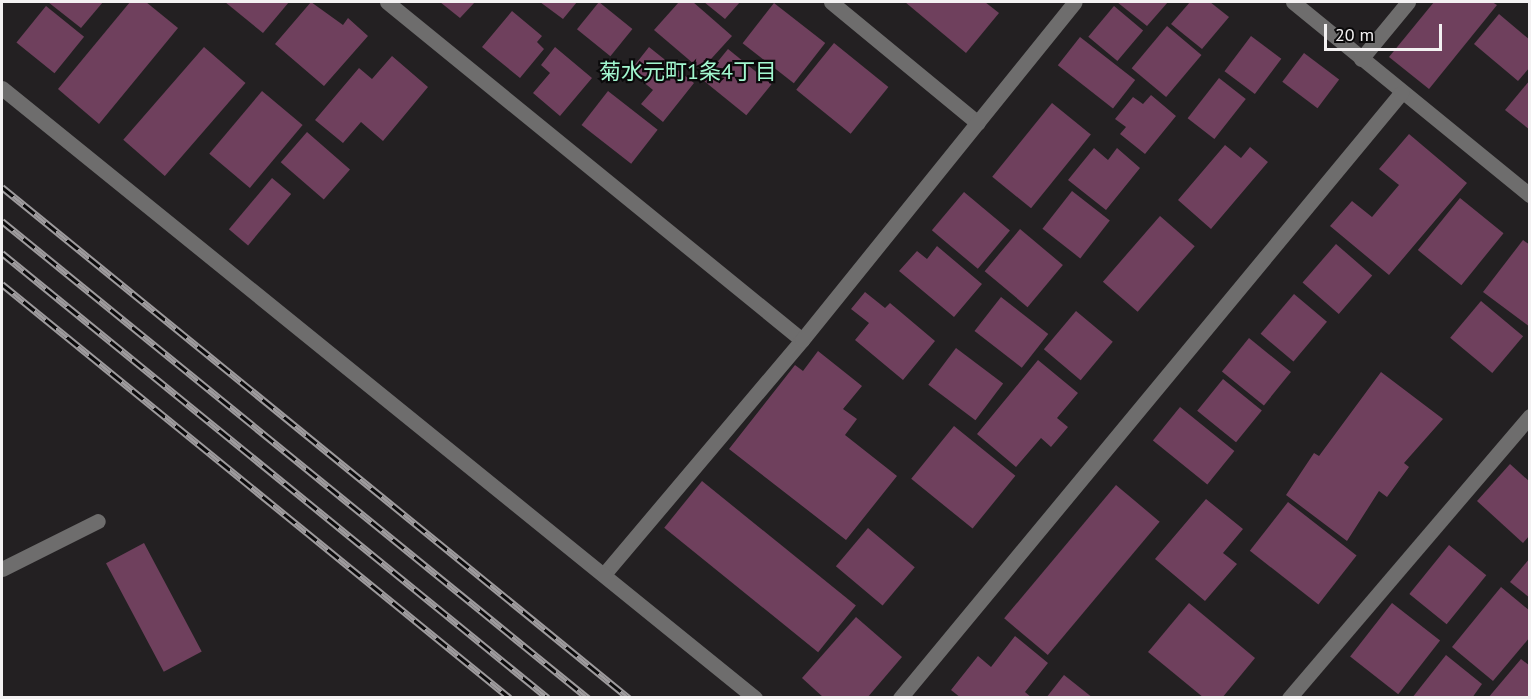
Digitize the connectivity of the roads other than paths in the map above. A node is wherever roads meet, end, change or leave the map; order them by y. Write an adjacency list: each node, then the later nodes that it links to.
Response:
1 (387, 2): 11 (street)
2 (831, 2): 9 (street)
3 (1075, 2): 9 (street)
4 (1293, 2): 6 (street)
5 (1408, 2): 6 (street)
6 (1361, 59): 8 (street)
7 (2, 88): 15 (street)
8 (1401, 93): 10 (street); 17 (street)
9 (978, 123): 11 (street)
10 (1530, 195)
11 (802, 340): 15 (street)
12 (1530, 416): 18 (street)
13 (98, 521): 14 (street)
14 (2, 569)
15 (605, 573): 16 (street)
16 (755, 698)
17 (900, 698)
18 (1289, 698)

